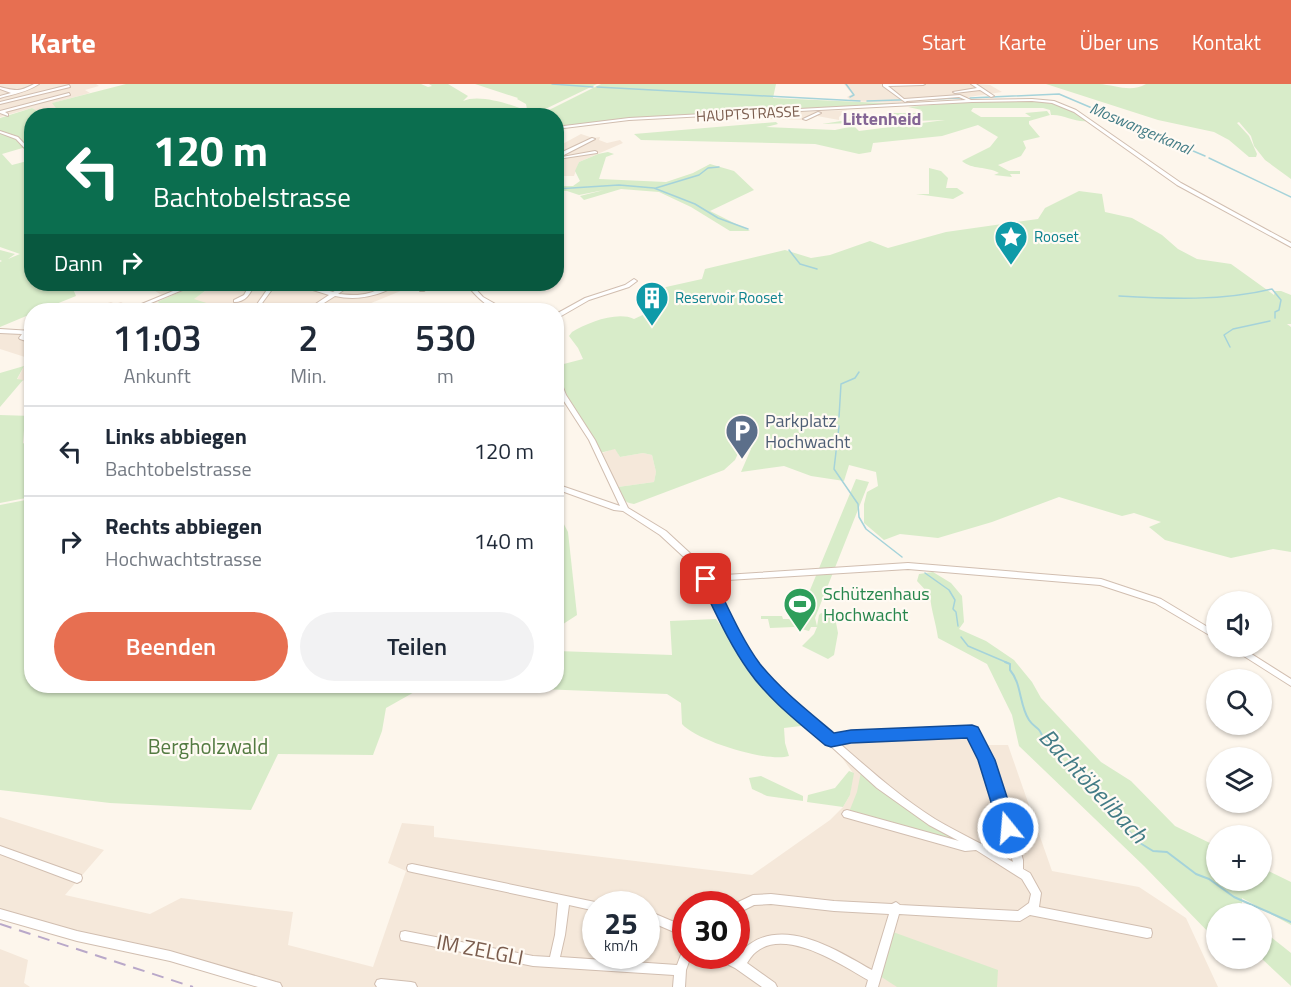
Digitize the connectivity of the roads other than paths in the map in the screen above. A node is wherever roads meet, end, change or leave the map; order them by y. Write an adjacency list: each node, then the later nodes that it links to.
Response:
1 (37, 84): 10 (street)
2 (923, 84): 5 (street)
3 (957, 84): 9 (street)
4 (973, 84): 8 (street)
5 (884, 85): 16 (street)
6 (69, 86): 17 (street)
7 (0, 88): 10 (street)
8 (981, 89): 9 (street); 12 (street)
9 (968, 90): 14 (street)
10 (17, 93): 13 (street)
11 (69, 94): 19 (street)
12 (992, 96)
13 (0, 97)
14 (929, 98): 15 (street); 16 (street)
15 (972, 101): 16 (street); 28 (street)
16 (905, 102): 18 (street, HAUPTSTRASSE)
17 (0, 103)
18 (822, 110): 20 (street); 21 (street, HAUPTSTRASSE)
19 (0, 117)
20 (805, 119)
21 (564, 127)
22 (0, 132): 24 (street)
23 (593, 139): 26 (street)
24 (24, 145)
25 (595, 152): 27 (street)
26 (564, 154)
27 (564, 157)
28 (1291, 246)
29 (634, 281): 41 (street)
30 (177, 291): 38 (street)
31 (248, 291): 37 (street)
32 (324, 291): 36 (street)
33 (339, 291): 36 (street)
34 (378, 291): 36 (street)
35 (475, 291): 40 (street)
36 (335, 294): 39 (street)
37 (236, 301)
38 (147, 303)
39 (321, 303)
40 (490, 303)
41 (564, 313)
42 (0, 331): 43 (street)
43 (24, 333)
44 (564, 397): 46 (street)
45 (564, 489): 46 (street)
46 (625, 509): 47 (street)
47 (706, 579): 48 (street); 51 (street)
48 (1206, 630)
49 (1250, 657): 50 (street)
50 (1291, 683)
51 (831, 741): 53 (street); 56 (street)
52 (847, 814): 53 (street)
53 (977, 846): 56 (street)
54 (0, 850): 57 (street)
55 (412, 868): 58 (street)
56 (1018, 871): 62 (street)
57 (77, 878)
58 (564, 900): 60 (street); 67 (street)
59 (750, 902): 61 (street)
60 (582, 903)
61 (896, 907): 62 (street); 70 (street)
62 (1031, 910): 64 (street)
63 (0, 914): 72 (street)
64 (1147, 933)
65 (405, 936): 67 (street, IM ZELGLI)
66 (750, 951): 70 (street)
67 (554, 962): 69 (street, IM ZELGLI)
68 (745, 969): 75 (street)
69 (680, 970): 74 (street)
70 (874, 982)
71 (381, 984): 73 (street)
72 (276, 987)
73 (411, 987)
74 (679, 987)
75 (771, 987)

